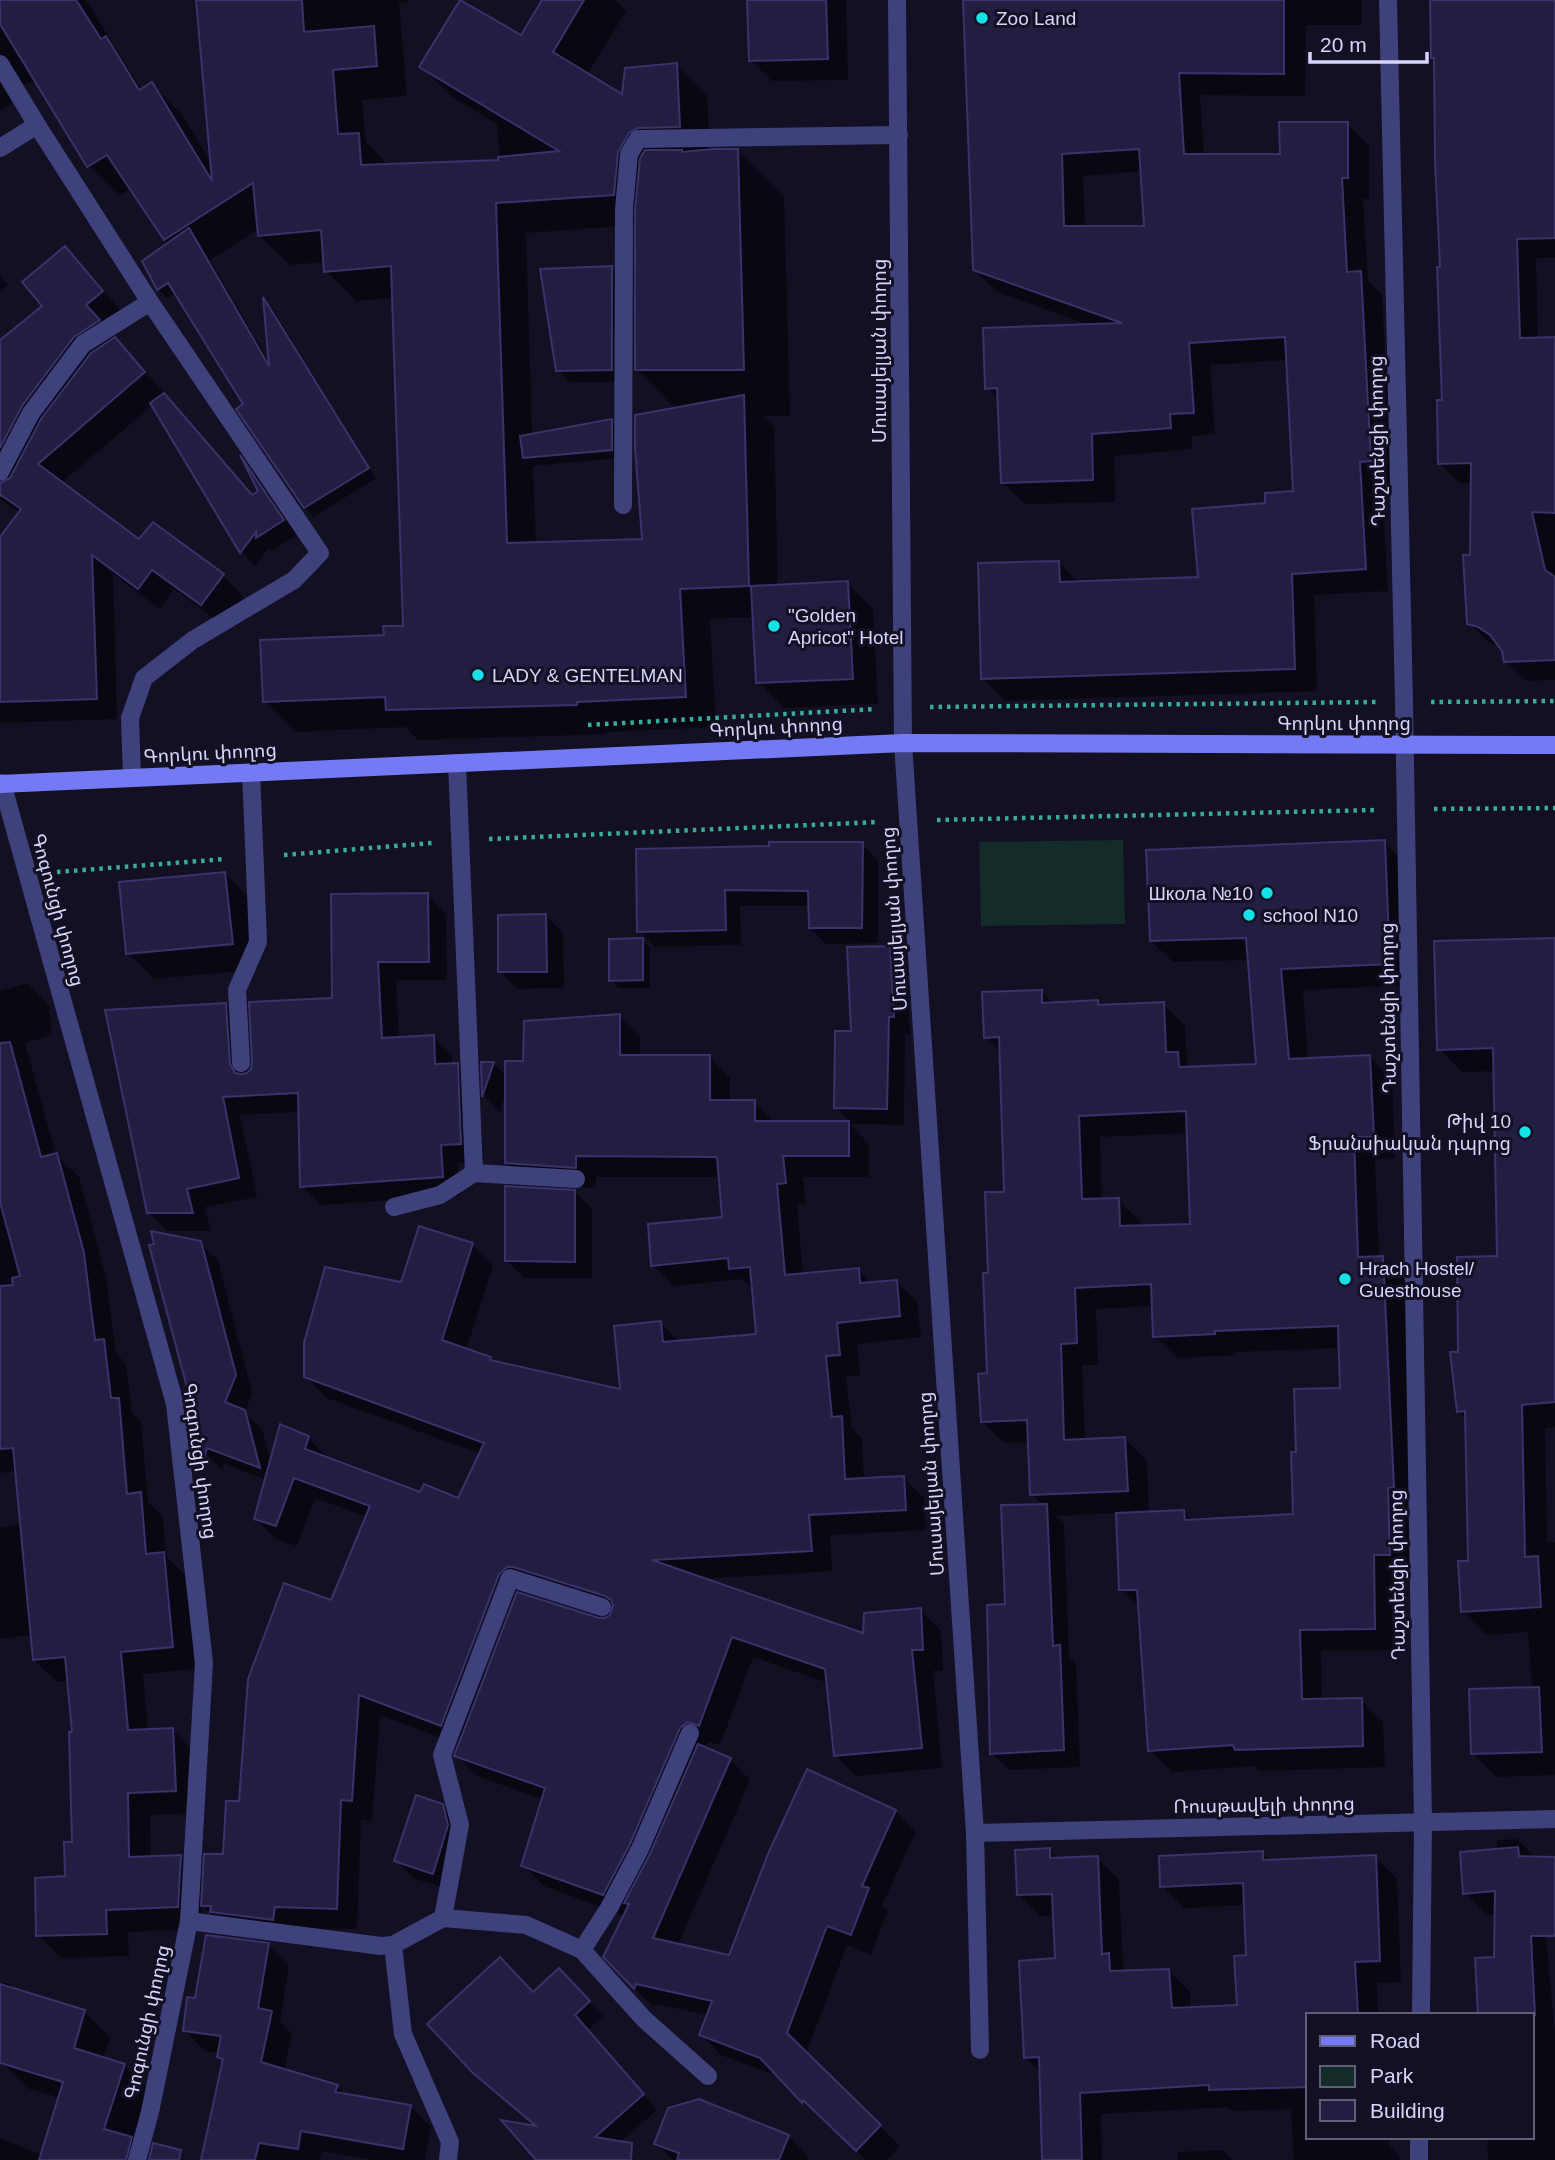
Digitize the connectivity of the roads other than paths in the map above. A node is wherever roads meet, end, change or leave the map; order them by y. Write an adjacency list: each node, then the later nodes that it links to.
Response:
1 (897, 0): 5 (street, Մուսայելյան փողոց)
2 (1388, 0): 11 (street, Դաշտենցի փողոց)
3 (0, 64): 4 (street)
4 (37, 125): 6 (street); 7 (street)
5 (899, 135): 9 (street); 10 (street, Մուսայելյան փողոց)
6 (0, 148)
7 (150, 302): 8 (street); 15 (street)
8 (0, 472)
9 (623, 505)
10 (903, 743): 11 (main road, Գորկու փողոց); 13 (main road, Գորկու փողոց); 25 (street, Մուսայելյան փողոց)
11 (1404, 744): 12 (main road, Գորկու փողոց); 24 (street, Դաշտենցի փողոց)
12 (1555, 745)
13 (457, 763): 14 (main road, Գորկու փողոց); 18 (street)
14 (251, 772): 15 (main road, Գորկու փողոց); 17 (street)
15 (132, 778): 16 (main road, Գորկու փողոց)
16 (1, 784): 27 (street, Գոգունցի փողոց)
17 (241, 1063)
18 (474, 1173): 19 (street); 20 (street)
19 (576, 1179)
20 (394, 1207)
21 (602, 1607): 26 (street)
22 (690, 1733): 29 (street)
23 (1555, 1819): 24 (street, Ռուսթավելի փողոց)
24 (1423, 1822): 25 (street, Ռուսթավելի փողոց); 30 (street, Դաշտենցի փողոց)
25 (975, 1833): 31 (street, Մուսայելյան փողոց)
26 (443, 1918): 28 (street); 29 (street)
27 (189, 1921): 28 (street); 34 (street, Գոգունցի փողոց)
28 (393, 1945): 35 (street)
29 (582, 1950): 32 (street)
30 (1421, 2013)
31 (980, 2050)
32 (708, 2076)
33 (1419, 2139): 36 (street)
34 (137, 2160)
35 (448, 2160)
36 (1419, 2160)

